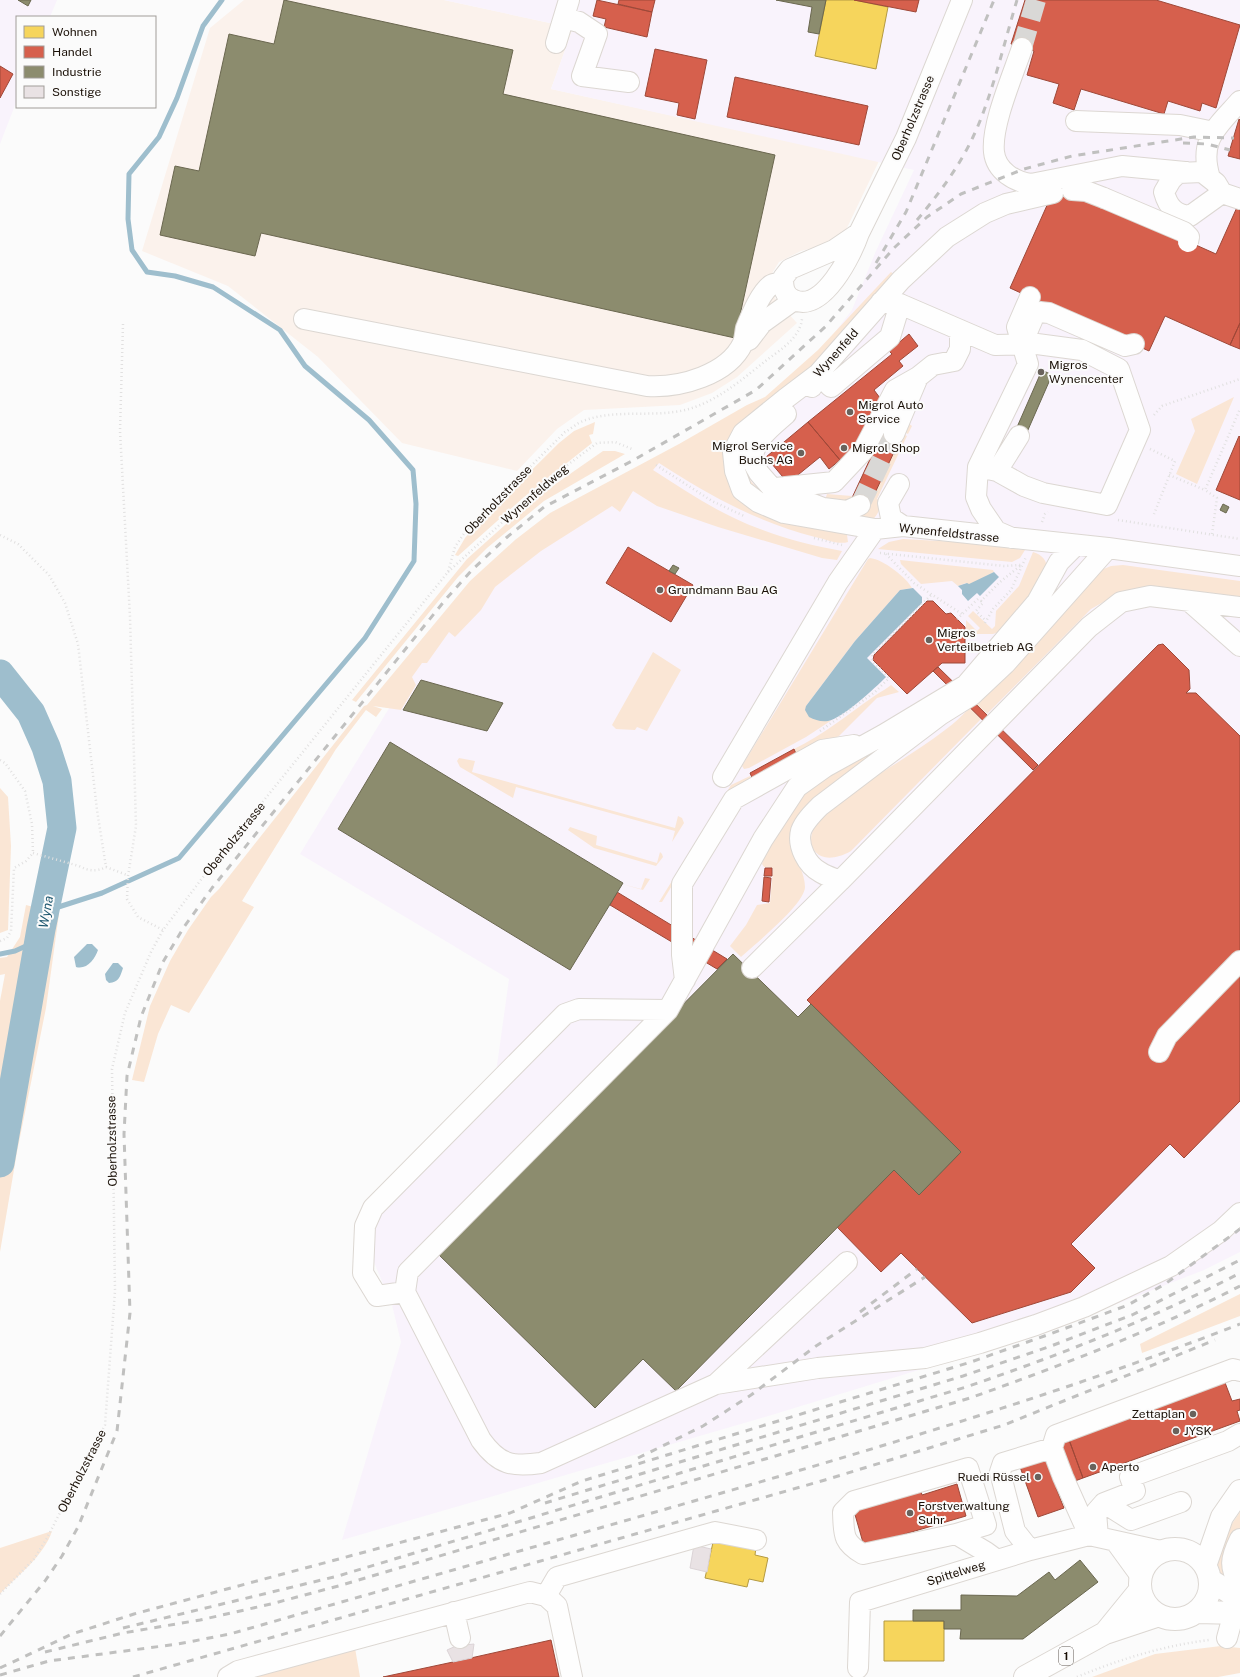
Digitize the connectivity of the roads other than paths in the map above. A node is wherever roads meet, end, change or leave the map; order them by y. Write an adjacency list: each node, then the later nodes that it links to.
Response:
1 (962, 0): 14 (street, Oberholzstrasse)
2 (567, 9): 3 (street); 5 (street)
3 (556, 44)
4 (1022, 48): 9 (street)
5 (629, 82)
6 (1240, 101): 8 (street)
7 (1076, 121): 8 (street)
8 (1214, 132): 11 (street)
9 (1185, 172): 11 (street); 13 (street)
10 (1072, 190): 13 (street, bridge)
11 (1224, 190): 13 (street)
12 (1052, 193): 18 (street, Wynenfeld)
13 (1190, 216)
14 (859, 233): 15 (street, Oberholzstrasse); 17 (street, Oberholzstrasse)
15 (783, 282): 17 (street); 23 (street)
16 (1030, 297): 25 (street)
17 (799, 301): 23 (street)
18 (891, 303): 19 (street); 22 (street); 26 (street, Wynenfeld)
19 (920, 312): 21 (street); 22 (street)
20 (304, 319): 23 (street)
21 (960, 330): 25 (street); 27 (street)
22 (890, 336): 26 (street)
23 (743, 342)
24 (1134, 344): 25 (street)
25 (1022, 345): 30 (street); 30 (street)
26 (818, 374): 32 (street); 35 (street, Wynenfeld)
27 (918, 377): 28 (street); 32 (street)
28 (894, 434)
29 (1019, 436): 30 (street)
30 (988, 469): 37 (street)
31 (899, 484): 34 (street)
32 (772, 488): 33 (street)
33 (860, 505)
34 (903, 526): 35 (street, Wynenfeldstrasse); 37 (street, Wynenfeldstrasse)
35 (875, 529): 46 (street)
36 (1076, 545): 37 (street, Wynenfeldstrasse); 38 (street, Wynenfeldstrasse); 43 (street)
37 (1022, 546)
38 (1108, 548): 39 (street, Wynenfeldstrasse); 43 (street)
39 (1240, 566)
40 (1189, 601): 41 (street); 42 (street); 47 (street)
41 (1240, 606)
42 (1239, 645)
43 (993, 665): 44 (street)
44 (912, 727): 45 (street); 47 (street)
45 (869, 743): 50 (street); 50 (street)
46 (723, 777)
47 (840, 881): 49 (street)
48 (1240, 961): 52 (street)
49 (752, 968)
50 (685, 980): 51 (street)
51 (668, 1010): 55 (street); 55 (street)
52 (1159, 1052)
53 (1240, 1213): 57 (street)
54 (847, 1262): 57 (street)
55 (405, 1292): 57 (street)
56 (1240, 1371): 59 (street)
57 (716, 1384)
58 (1240, 1434): 62 (street)
59 (1052, 1448): 65 (street); 68 (street)
60 (1240, 1491): 63 (main road)
61 (1181, 1502): 62 (street)
62 (1104, 1503): 65 (street)
63 (1222, 1517): 69 (main road); 71 (main road)
64 (956, 1534): 64 (street); 70 (street)
65 (1101, 1538): 68 (street, Spittelweg); 69 (street, Spittelweg); 72 (street)
66 (1240, 1539): 74 (street)
67 (756, 1540): 73 (street)
68 (1030, 1550): 70 (street, Spittelweg)
69 (1171, 1550): 71 (main road); 72 (main road)
70 (997, 1560): 81 (street, Spittelweg)
71 (1208, 1573): 74 (main road); 76 (main road)
72 (1140, 1582): 77 (main road); 78 (main road, 1)
73 (546, 1596): 75 (street); 83 (street)
74 (1239, 1599): 76 (main road); 80 (street)
75 (454, 1612): 79 (street); 82 (street)
76 (1196, 1612): 77 (main road)
77 (1159, 1615): 78 (main road, 1)
78 (1105, 1633): 84 (main road, 1)
79 (460, 1638)
80 (1227, 1638)
81 (858, 1668)
82 (228, 1677)
83 (572, 1677)
84 (1025, 1677)

